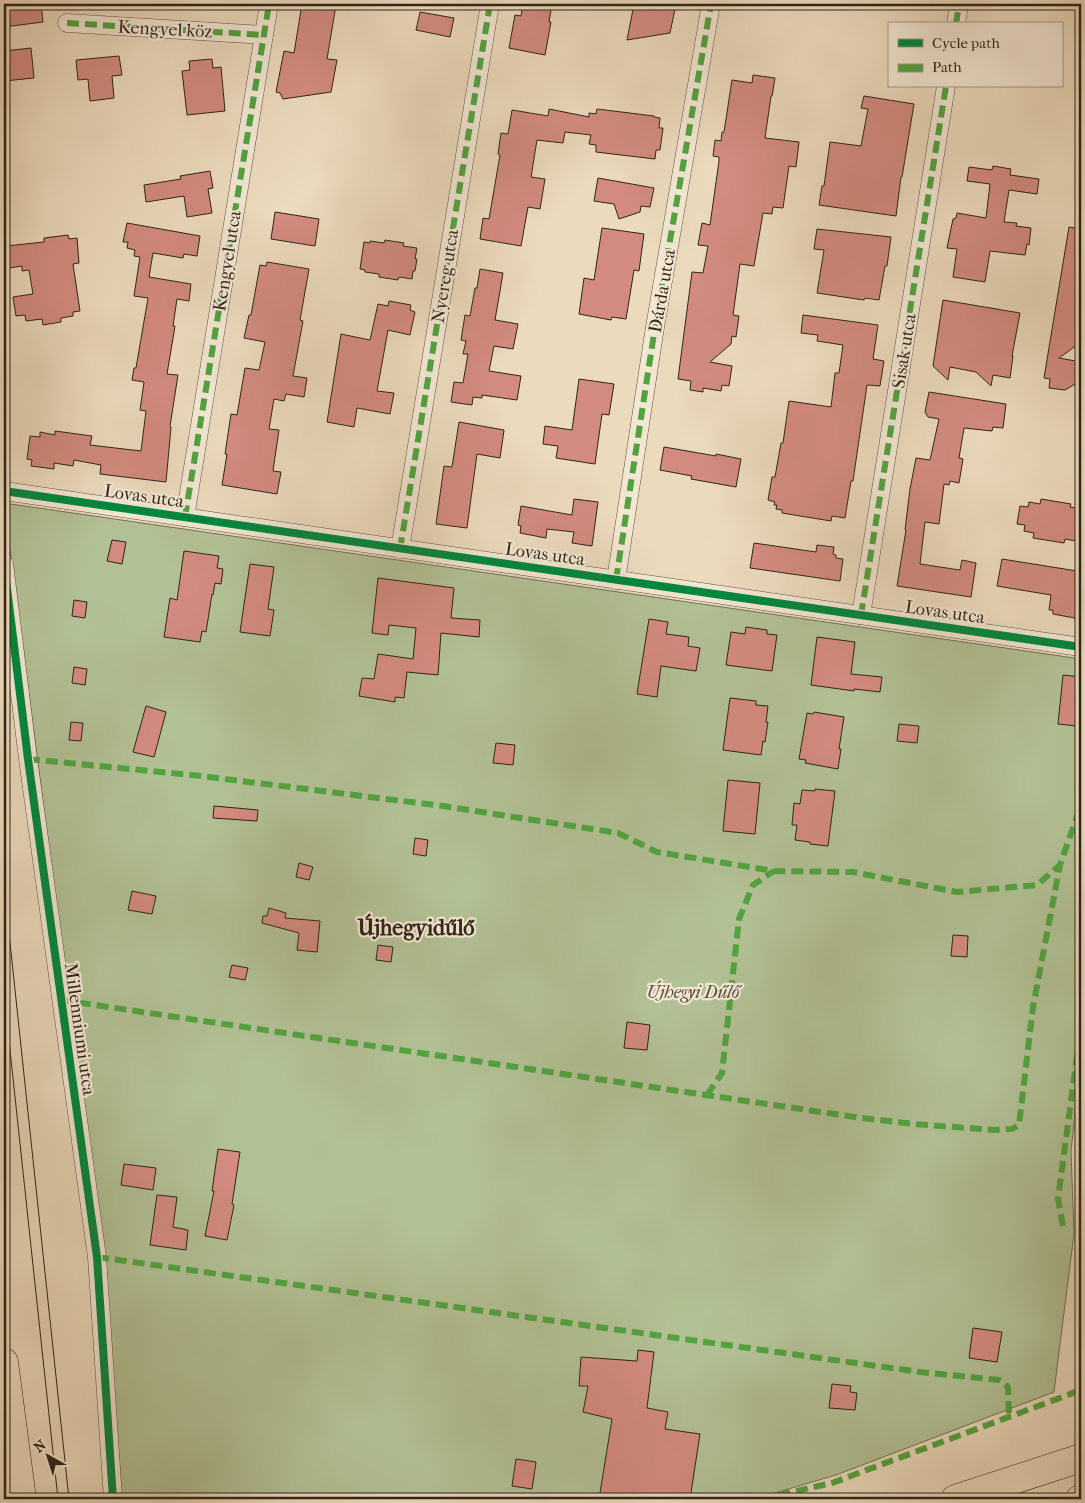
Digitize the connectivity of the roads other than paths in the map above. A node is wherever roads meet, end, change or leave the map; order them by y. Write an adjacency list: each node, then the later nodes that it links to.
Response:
1 (269, 4): 7 (street, Kengyel utca)
2 (490, 4): 11 (street, Nyereg utca)
3 (711, 4): 13 (street, Dárda utca)
4 (959, 4): 5 (street)
5 (956, 22)
6 (68, 23): 7 (street, Kengyel köz)
7 (264, 35): 10 (street, Kengyel utca)
8 (946, 88): 14 (street, Sisak utca)
9 (4, 491): 10 (street, Lovas utca)
10 (185, 517): 11 (street, Lovas utca)
11 (400, 549): 13 (street, Lovas utca)
12 (4, 564): 19 (street, Millenniumi utca)
13 (616, 580): 14 (street, Lovas utca)
14 (861, 615): 15 (street, Lovas utca)
15 (1081, 647)
16 (4, 1362): 18 (main road)
17 (1081, 1458): 20 (main road)
18 (22, 1499)
19 (113, 1499)
20 (955, 1499)

